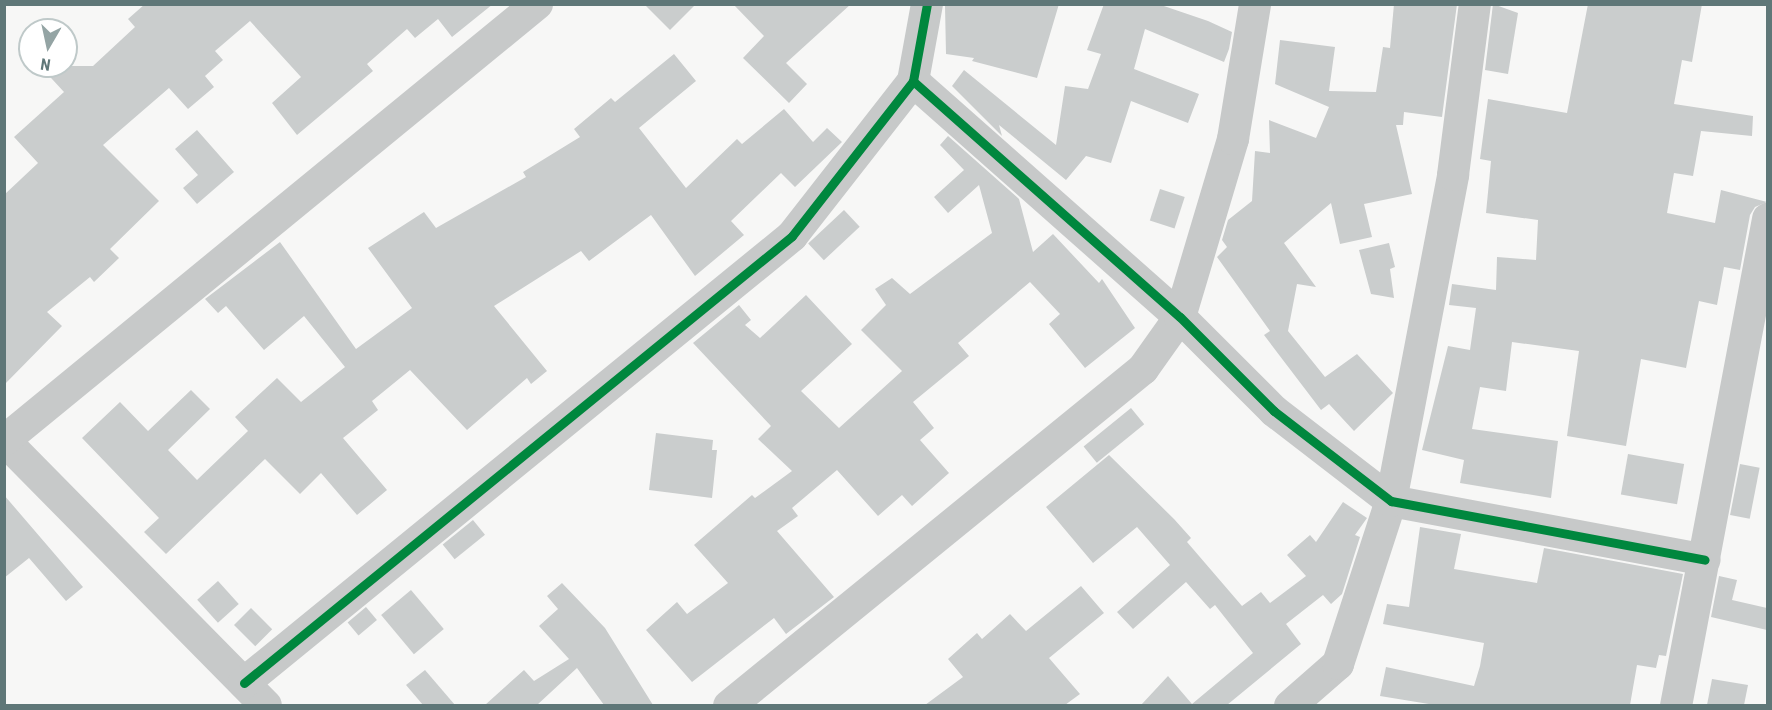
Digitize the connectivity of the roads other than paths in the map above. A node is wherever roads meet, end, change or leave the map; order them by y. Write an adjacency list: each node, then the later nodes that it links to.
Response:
1 (537, 4): 8 (street)
2 (927, 4): 5 (street)
3 (1255, 4): 7 (street)
4 (1475, 4): 9 (street)
5 (913, 81): 7 (street); 11 (street)
6 (1767, 219): 10 (street)
7 (1180, 317): 9 (street); 13 (street)
8 (5, 440): 11 (street)
9 (1391, 501): 10 (street); 14 (street)
10 (1705, 560): 15 (street)
11 (244, 683): 12 (street)
12 (266, 705)
13 (729, 705)
14 (1290, 705)
15 (1676, 705)

